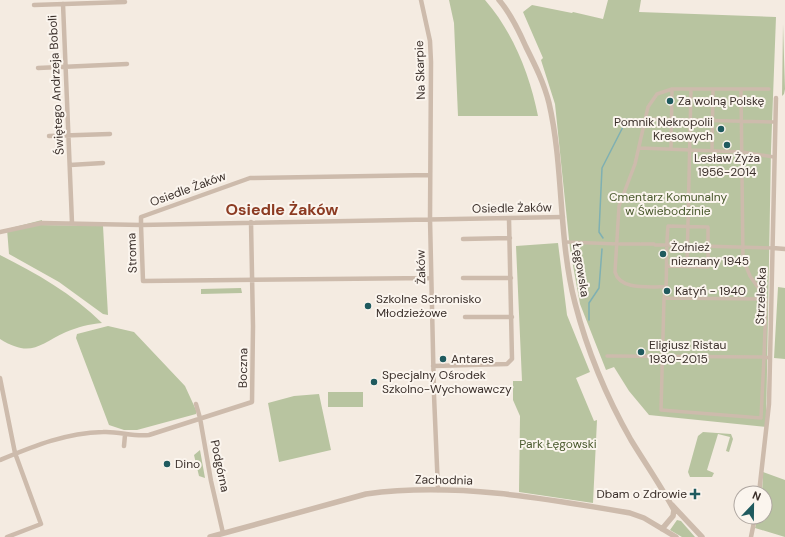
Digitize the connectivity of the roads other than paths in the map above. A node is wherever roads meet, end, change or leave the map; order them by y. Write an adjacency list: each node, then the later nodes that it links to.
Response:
1 (421, 0): 24 (street, Na Skarpie)
2 (499, 0): 34 (street, Łęgowska)
3 (124, 2): 4 (street)
4 (63, 4): 5 (street); 7 (street, Świętego Andrzeja Boboli)
5 (34, 5)
6 (127, 64): 7 (street)
7 (66, 66): 8 (street); 23 (street, Świętego Andrzeja Boboli)
8 (38, 68)
9 (672, 89): 10 (street); 15 (street); 16 (street)
10 (690, 89): 11 (street); 17 (street)
11 (713, 89): 12 (street); 18 (street)
12 (742, 89): 13 (street); 19 (street)
13 (769, 89)
14 (776, 98): 20 (street, Strzelecka)
15 (646, 119): 16 (street); 25 (street)
16 (672, 120): 17 (street); 26 (street)
17 (690, 120): 18 (street); 27 (street)
18 (712, 120): 19 (street); 28 (street)
19 (741, 121): 20 (street); 29 (street)
20 (774, 122): 30 (street, Strzelecka)
21 (110, 134): 23 (street)
22 (48, 136): 23 (street)
23 (68, 136): 32 (street, Świętego Andrzeja Boboli)
24 (431, 140): 33 (street, Żaków)
25 (640, 148): 26 (street); 45 (street)
26 (671, 149): 27 (street)
27 (690, 150): 28 (street); 40 (street)
28 (712, 151): 29 (street)
29 (742, 152): 30 (street); 49 (street)
30 (774, 157): 50 (street, Strzelecka)
31 (103, 164): 32 (street, Świętego Andrzeja Boboli)
32 (70, 165): 38 (street, Świętego Andrzeja Boboli)
33 (430, 175): 36 (street, Żaków); 39 (street, Osiedle Żaków)
34 (563, 217): 35 (street, Osiedle Żaków); 44 (street, Łęgowska)
35 (509, 218): 36 (street, Osiedle Żaków); 42 (street)
36 (430, 219): 37 (street, Osiedle Żaków); 54 (street, Żaków)
37 (251, 222): 39 (street, Osiedle Żaków); 57 (street)
38 (72, 223): 39 (street); 41 (street)
39 (141, 224): 57 (street, Stroma)
40 (688, 226): 46 (street); 47 (street); 48 (street)
41 (0, 232)
42 (510, 238): 43 (street); 56 (street)
43 (462, 239)
44 (566, 242): 45 (street); 78 (street, Łęgowska)
45 (618, 244): 46 (street); 58 (street)
46 (666, 245): 47 (street); 52 (street)
47 (688, 245): 48 (street); 53 (street)
48 (708, 246): 49 (street); 53 (street)
49 (743, 247): 50 (street); 60 (street)
50 (773, 248): 51 (street); 65 (street, Strzelecka)
51 (785, 249)
52 (667, 266): 53 (street); 58 (street)
53 (688, 266)
54 (431, 278): 57 (street); 66 (street, Żaków)
55 (463, 278): 56 (street)
56 (511, 278): 62 (street)
57 (252, 280): 71 (street, Boczna)
58 (666, 287): 59 (street)
59 (664, 298): 60 (street); 63 (street)
60 (766, 299): 65 (street)
61 (465, 317): 62 (street)
62 (512, 317): 66 (street)
63 (663, 355): 64 (street); 65 (street); 65 (street)
64 (607, 356)
65 (767, 357): 76 (street, Strzelecka)
66 (434, 366): 77 (street, Żaków)
67 (0, 378): 69 (street)
68 (196, 404): 71 (street, Podgórna)
69 (6, 416): 70 (street); 74 (street)
70 (0, 417)
71 (200, 418): 72 (street); 81 (street, Podgórna)
72 (125, 435): 73 (street); 74 (street)
73 (124, 446)
74 (15, 453): 75 (street); 82 (street)
75 (0, 460)
76 (760, 485)
77 (438, 490): 80 (street, Zachodnia); 81 (street, Zachodnia)
78 (670, 504): 80 (street); 85 (street)
79 (753, 525): 86 (street)
80 (662, 529): 84 (street, Zachodnia)
81 (221, 535): 83 (street, Zachodnia)
82 (7, 537)
83 (210, 537)
84 (676, 537)
85 (702, 537)
86 (751, 537)

